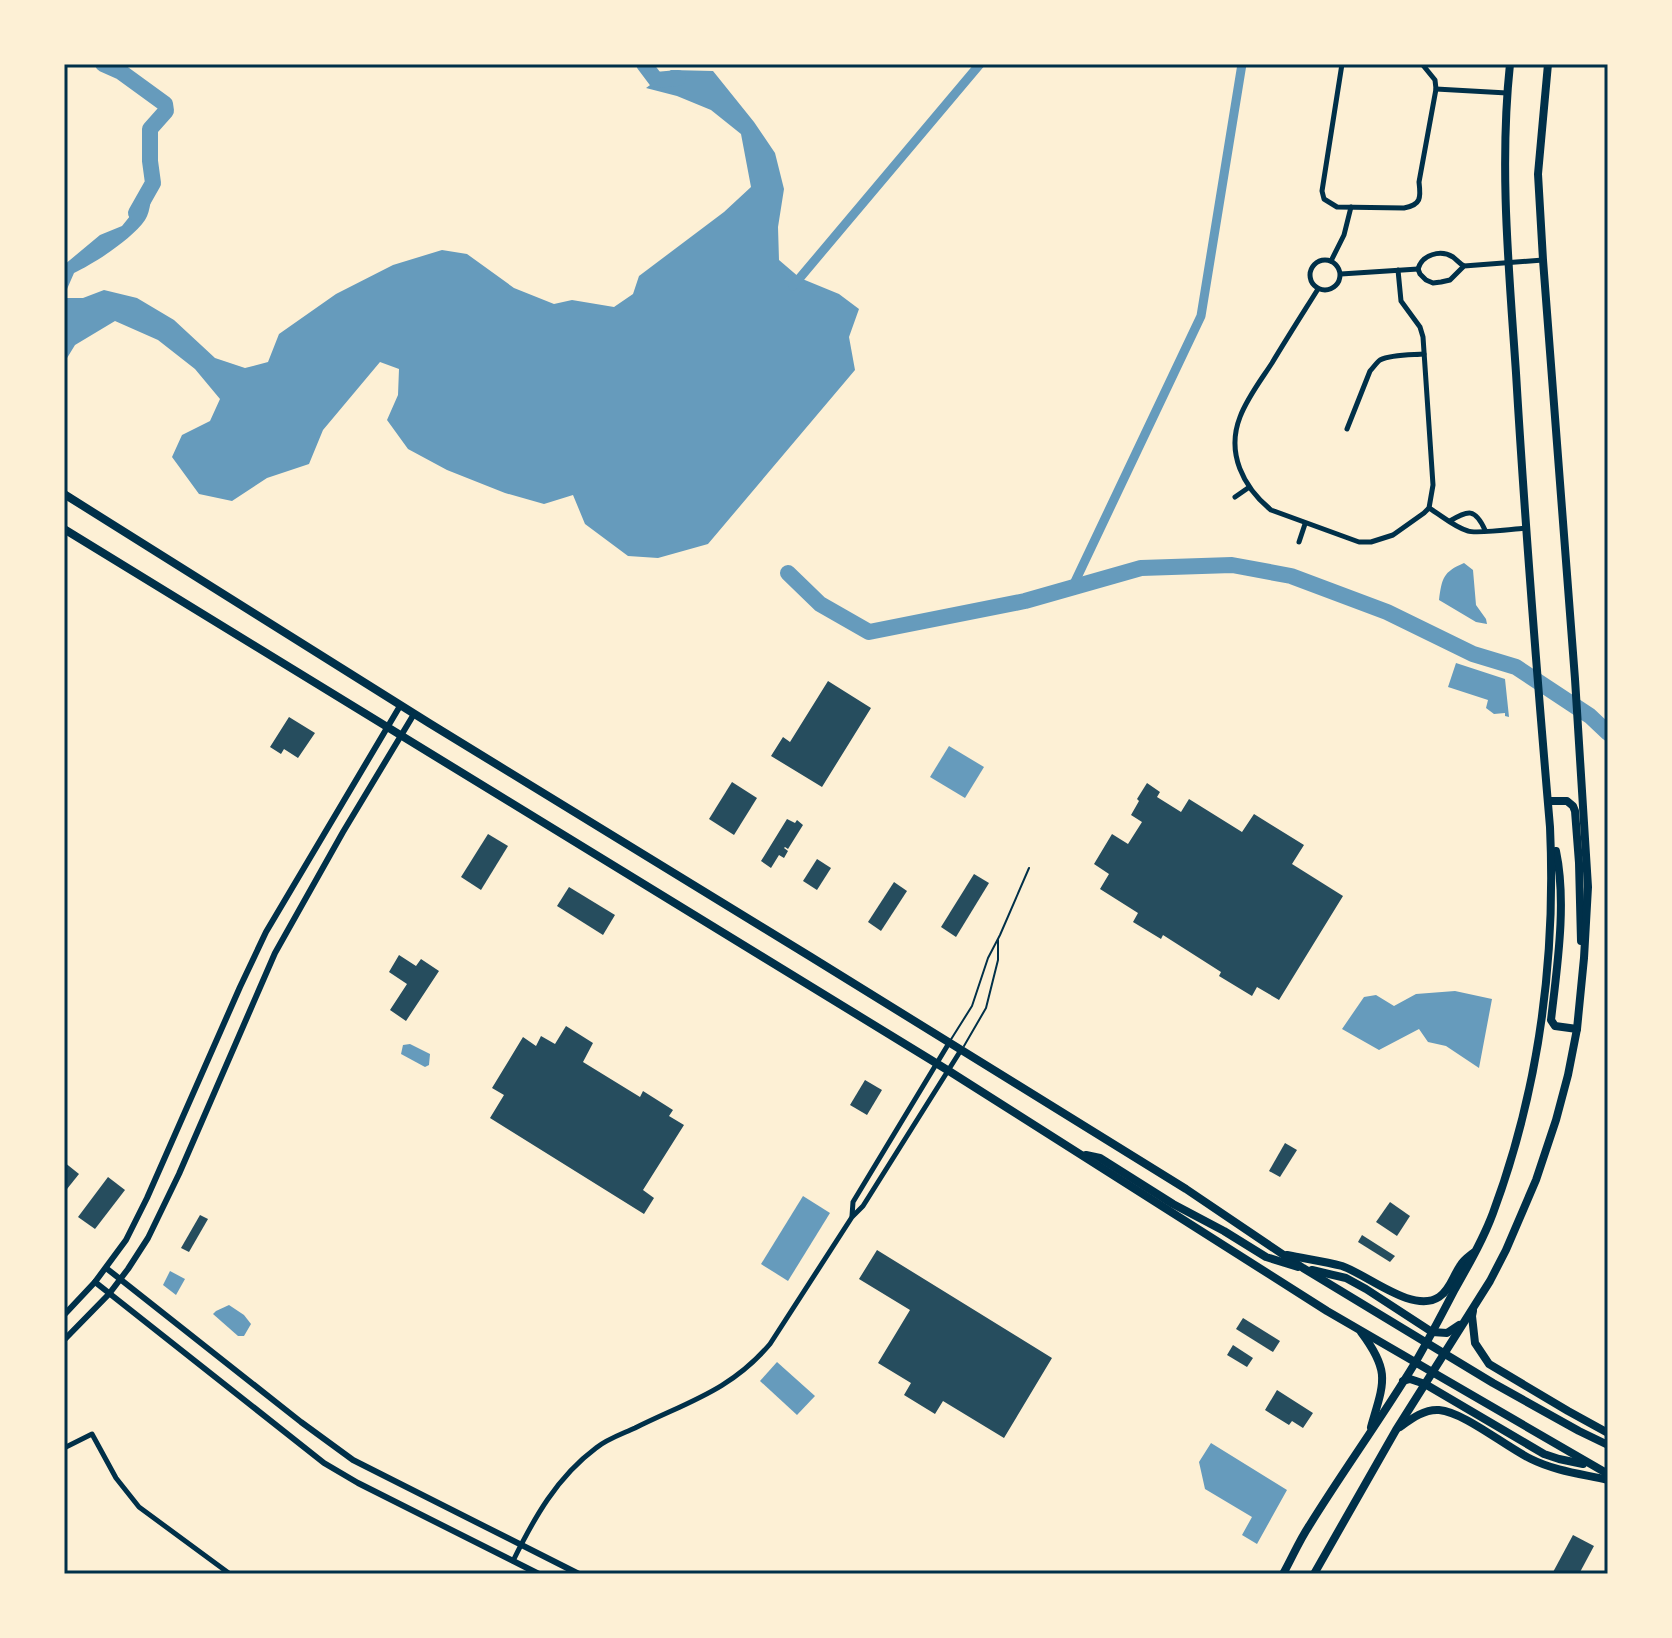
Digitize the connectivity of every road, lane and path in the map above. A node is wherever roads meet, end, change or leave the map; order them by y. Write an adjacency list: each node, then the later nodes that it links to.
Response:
1 (1342, 64): 7 (street)
2 (1422, 64): 5 (street)
3 (1510, 64): 6 (main road)
4 (1548, 64): 8 (main road)
5 (1436, 89): 6 (street); 7 (street)
6 (1507, 93): 10 (main road)
7 (1351, 207): 9 (street)
8 (1543, 260): 10 (street); 36 (main road)
9 (1331, 261): 14 (street); 15 (street)
10 (1509, 263): 11 (street); 24 (main road)
11 (1464, 266): 12 (street); 12 (street)
12 (1418, 269): 13 (street)
13 (1398, 270): 14 (street); 16 (street)
14 (1341, 274): 15 (street)
15 (1318, 289): 18 (street)
16 (1424, 354): 17 (street); 21 (street)
17 (1347, 429)
18 (1248, 488): 20 (street); 23 (street)
19 (64, 494): 28 (main road)
20 (1235, 497)
21 (1429, 508): 22 (street); 23 (street)
22 (1450, 521): 26 (street); 26 (street)
23 (1305, 524): 27 (street)
24 (1526, 528): 26 (street); 32 (main road)
25 (64, 529): 30 (main road)
26 (1485, 530)
27 (1299, 542)
28 (400, 706): 29 (main road); 30 (street)
29 (414, 714): 31 (street); 38 (main road)
30 (387, 728): 31 (main road); 46 (street)
31 (401, 736): 40 (main road); 48 (street)
32 (1548, 801): 33 (main road); 36 (main road)
33 (1550, 827): 37 (main road); 44 (main road)
34 (1029, 868): 35 (lane)
35 (999, 938): 38 (lane); 39 (lane)
36 (1584, 958): 37 (main road)
37 (1577, 1029): 51 (main road)
38 (949, 1043): 39 (main road); 40 (street)
39 (961, 1050): 41 (street); 45 (main road)
40 (936, 1063): 41 (main road); 43 (street)
41 (949, 1071): 42 (main road); 43 (street)
42 (1081, 1154): 47 (main road); 54 (main road)
43 (852, 1217): 71 (street)
44 (1477, 1250): 45 (main road); 55 (main road)
45 (1283, 1254): 47 (main road)
46 (106, 1268): 48 (street); 49 (street)
47 (1303, 1268): 55 (main road); 57 (main road)
48 (121, 1280): 50 (street); 71 (street)
49 (95, 1282): 50 (street); 52 (street)
50 (109, 1294): 56 (street); 72 (street)
51 (1474, 1306): 53 (main road); 64 (main road)
52 (64, 1315)
53 (1465, 1321): 55 (main road); 58 (main road)
54 (1358, 1328): 59 (main road); 65 (main road)
55 (1432, 1332): 57 (main road)
56 (64, 1340)
57 (1426, 1342): 58 (main road); 59 (main road)
58 (1444, 1354): 60 (main road); 66 (main road)
59 (1415, 1362): 60 (main road); 61 (main road)
60 (1432, 1372): 62 (main road); 68 (main road)
61 (1403, 1381): 62 (main road); 65 (main road)
62 (1425, 1384): 63 (main road); 68 (main road)
63 (1396, 1430): 70 (main road); 77 (main road)
64 (1608, 1433)
65 (1368, 1435): 76 (main road)
66 (1608, 1445)
67 (64, 1448): 73 (street)
68 (1592, 1466): 69 (main road); 70 (main road)
69 (1608, 1467)
70 (1608, 1477)
71 (521, 1545): 72 (street); 75 (street)
72 (513, 1561): 74 (street)
73 (230, 1574)
74 (539, 1574)
75 (579, 1574)
76 (1283, 1574)
77 (1314, 1574)

